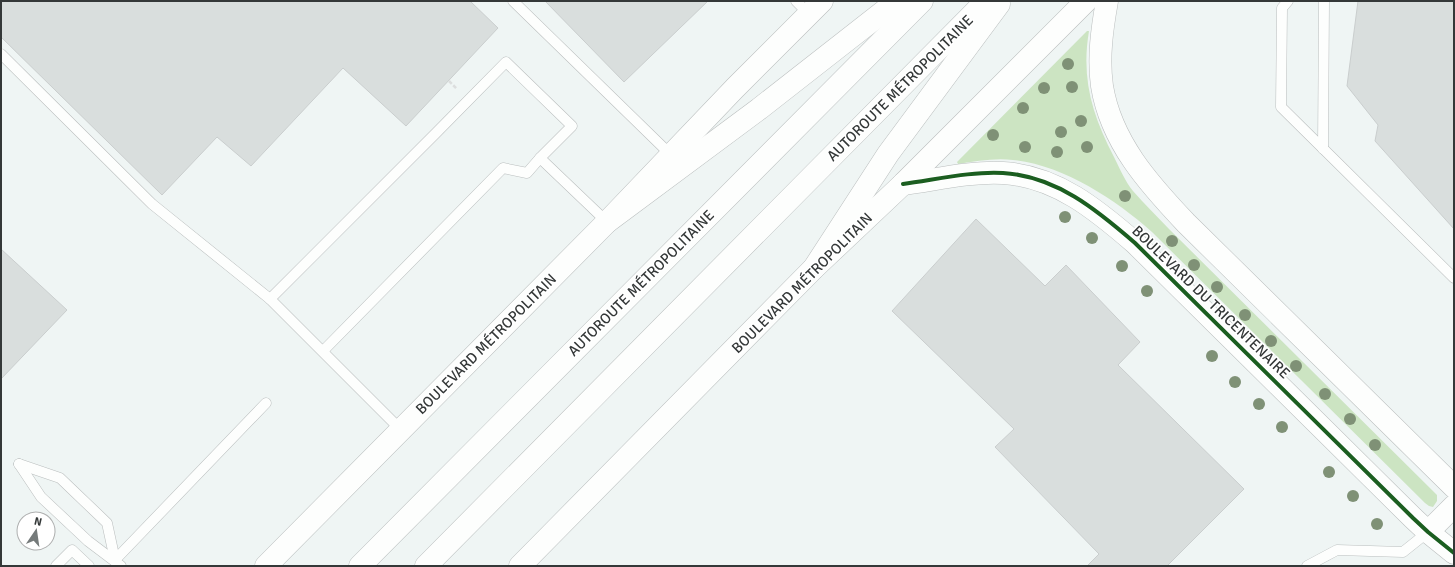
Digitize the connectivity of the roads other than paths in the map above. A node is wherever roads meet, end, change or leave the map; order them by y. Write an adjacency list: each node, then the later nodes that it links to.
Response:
1 (513, 1): 13 (lane)
2 (897, 1): 16 (main road)
3 (922, 1): 34 (main road, AUTOROUTE MÉTROPOLITAINE)
4 (986, 1): 35 (main road, AUTOROUTE MÉTROPOLITAINE)
5 (1001, 1): 17 (main road)
6 (1086, 1): 15 (main road, BOULEVARD MÉTROPOLITAIN)
7 (1107, 1): 23 (main road)
8 (1288, 1): 12 (lane)
9 (1324, 1): 12 (lane)
10 (809, 5): 13 (main road, BOULEVARD MÉTROPOLITAIN)
11 (1, 54): 19 (lane)
12 (1323, 149): 18 (lane)
13 (670, 155): 16 (main road, BOULEVARD MÉTROPOLITAIN)
14 (540, 158): 16 (lane); 19 (lane); 20 (lane)
15 (903, 184): 17 (main road, BOULEVARD MÉTROPOLITAIN); 25 (main road, BOULEVARD DU TRICENTENAIRE)
16 (607, 222): 22 (main road, BOULEVARD MÉTROPOLITAIN)
17 (814, 268): 36 (main road, BOULEVARD MÉTROPOLITAIN)
18 (1454, 278)
19 (270, 299): 20 (lane)
20 (323, 351): 22 (lane)
21 (266, 403): 29 (lane)
22 (401, 430): 33 (main road, BOULEVARD MÉTROPOLITAIN)
23 (1454, 487)
24 (1454, 506): 25 (main road)
25 (1428, 532): 28 (main road, BOULEVARD DU TRICENTENAIRE); 30 (lane)
26 (85, 538): 27 (lane); 29 (lane); 29 (lane)
27 (72, 550): 31 (lane); 32 (lane)
28 (1454, 553)
29 (118, 563)
30 (1322, 563): 37 (lane)
31 (56, 566)
32 (89, 566)
33 (266, 566)
34 (360, 566)
35 (426, 566)
36 (520, 566)
37 (1307, 566)

